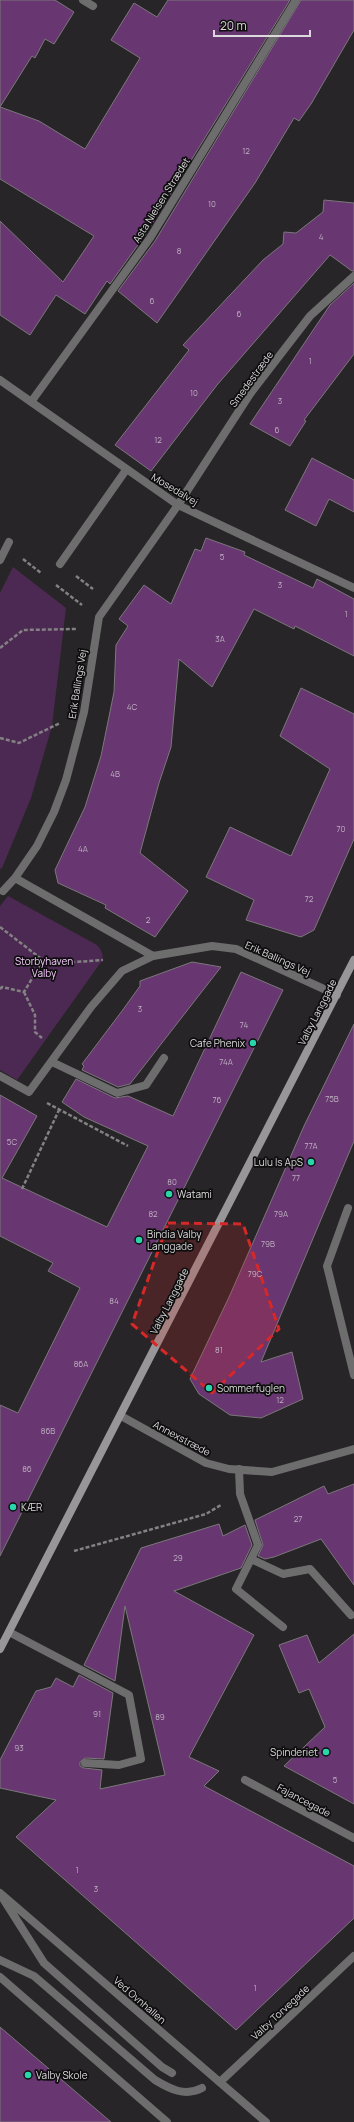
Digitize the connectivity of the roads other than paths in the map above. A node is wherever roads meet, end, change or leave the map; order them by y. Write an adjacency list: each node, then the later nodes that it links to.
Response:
1 (84, 0): 3 (street)
2 (296, 0): 6 (street, Asta Nielsen Strædet)
3 (93, 6)
4 (354, 276): 8 (street, Smedestræde)
5 (0, 380): 6 (street, Mosedalvej)
6 (31, 402): 7 (street, Mosedalvej)
7 (126, 470): 8 (street, Mosedalvej); 11 (street)
8 (178, 505): 12 (street, Mosedalvej); 13 (street, Erik Ballings Vej)
9 (9, 542): 10 (street)
10 (0, 560)
11 (60, 564)
12 (354, 588)
13 (15, 878): 14 (street, Erik Ballings Vej); 15 (street)
14 (3, 891)
15 (153, 956): 17 (street, Erik Ballings Vej); 19 (street, Erik Ballings Vej)
16 (354, 960): 17 (street, Valby Langgade)
17 (337, 995): 23 (street, Valby Langgade)
18 (164, 1058): 19 (street)
19 (52, 1062): 20 (street, Erik Ballings Vej)
20 (0, 1076)
21 (348, 1208): 22 (street)
22 (354, 1375)
23 (121, 1416): 25 (street, Annexstræde); 29 (street, Valby Langgade)
24 (354, 1449): 25 (street, Annexstræde)
25 (239, 1469): 26 (street)
26 (251, 1559): 27 (street); 28 (street)
27 (351, 1615)
28 (283, 1627)
29 (9, 1632): 30 (street, Valby Langgade); 31 (street)
30 (0, 1650)
31 (85, 1763)
32 (244, 1780): 33 (street, Fajancegade)
33 (354, 1838)
34 (0, 1894): 38 (street); 39 (street, Ved Ovnhallen)
35 (354, 1956): 39 (street, Valby Torvegade)
36 (0, 1960): 40 (street)
37 (0, 1977): 41 (street)
38 (172, 2073)
39 (220, 2082): 42 (street, Ved Ovnhallen)
40 (202, 2088)
41 (167, 2122)
42 (266, 2122)

